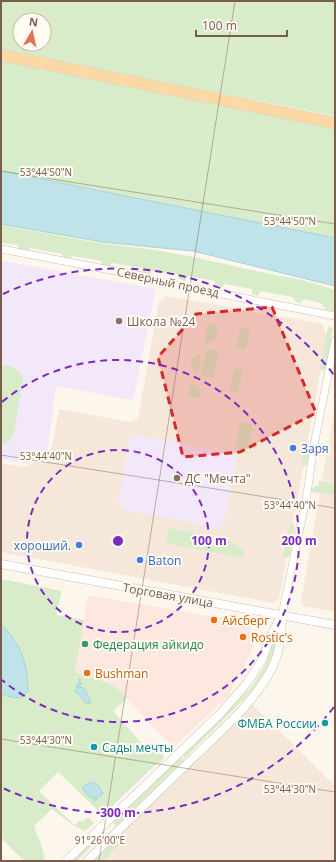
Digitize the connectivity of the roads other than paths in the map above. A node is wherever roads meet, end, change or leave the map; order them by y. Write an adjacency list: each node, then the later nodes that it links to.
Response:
1 (1, 55): 2 (main road)
2 (335, 123)
3 (1, 248): 4 (street, Северный проезд)
4 (335, 316)
5 (335, 340): 7 (street)
6 (1, 564): 7 (street, Торговая улица)
7 (282, 615): 8 (street, Торговая улица); 9 (street); 10 (street)
8 (335, 625)
9 (66, 861)
10 (87, 861)

